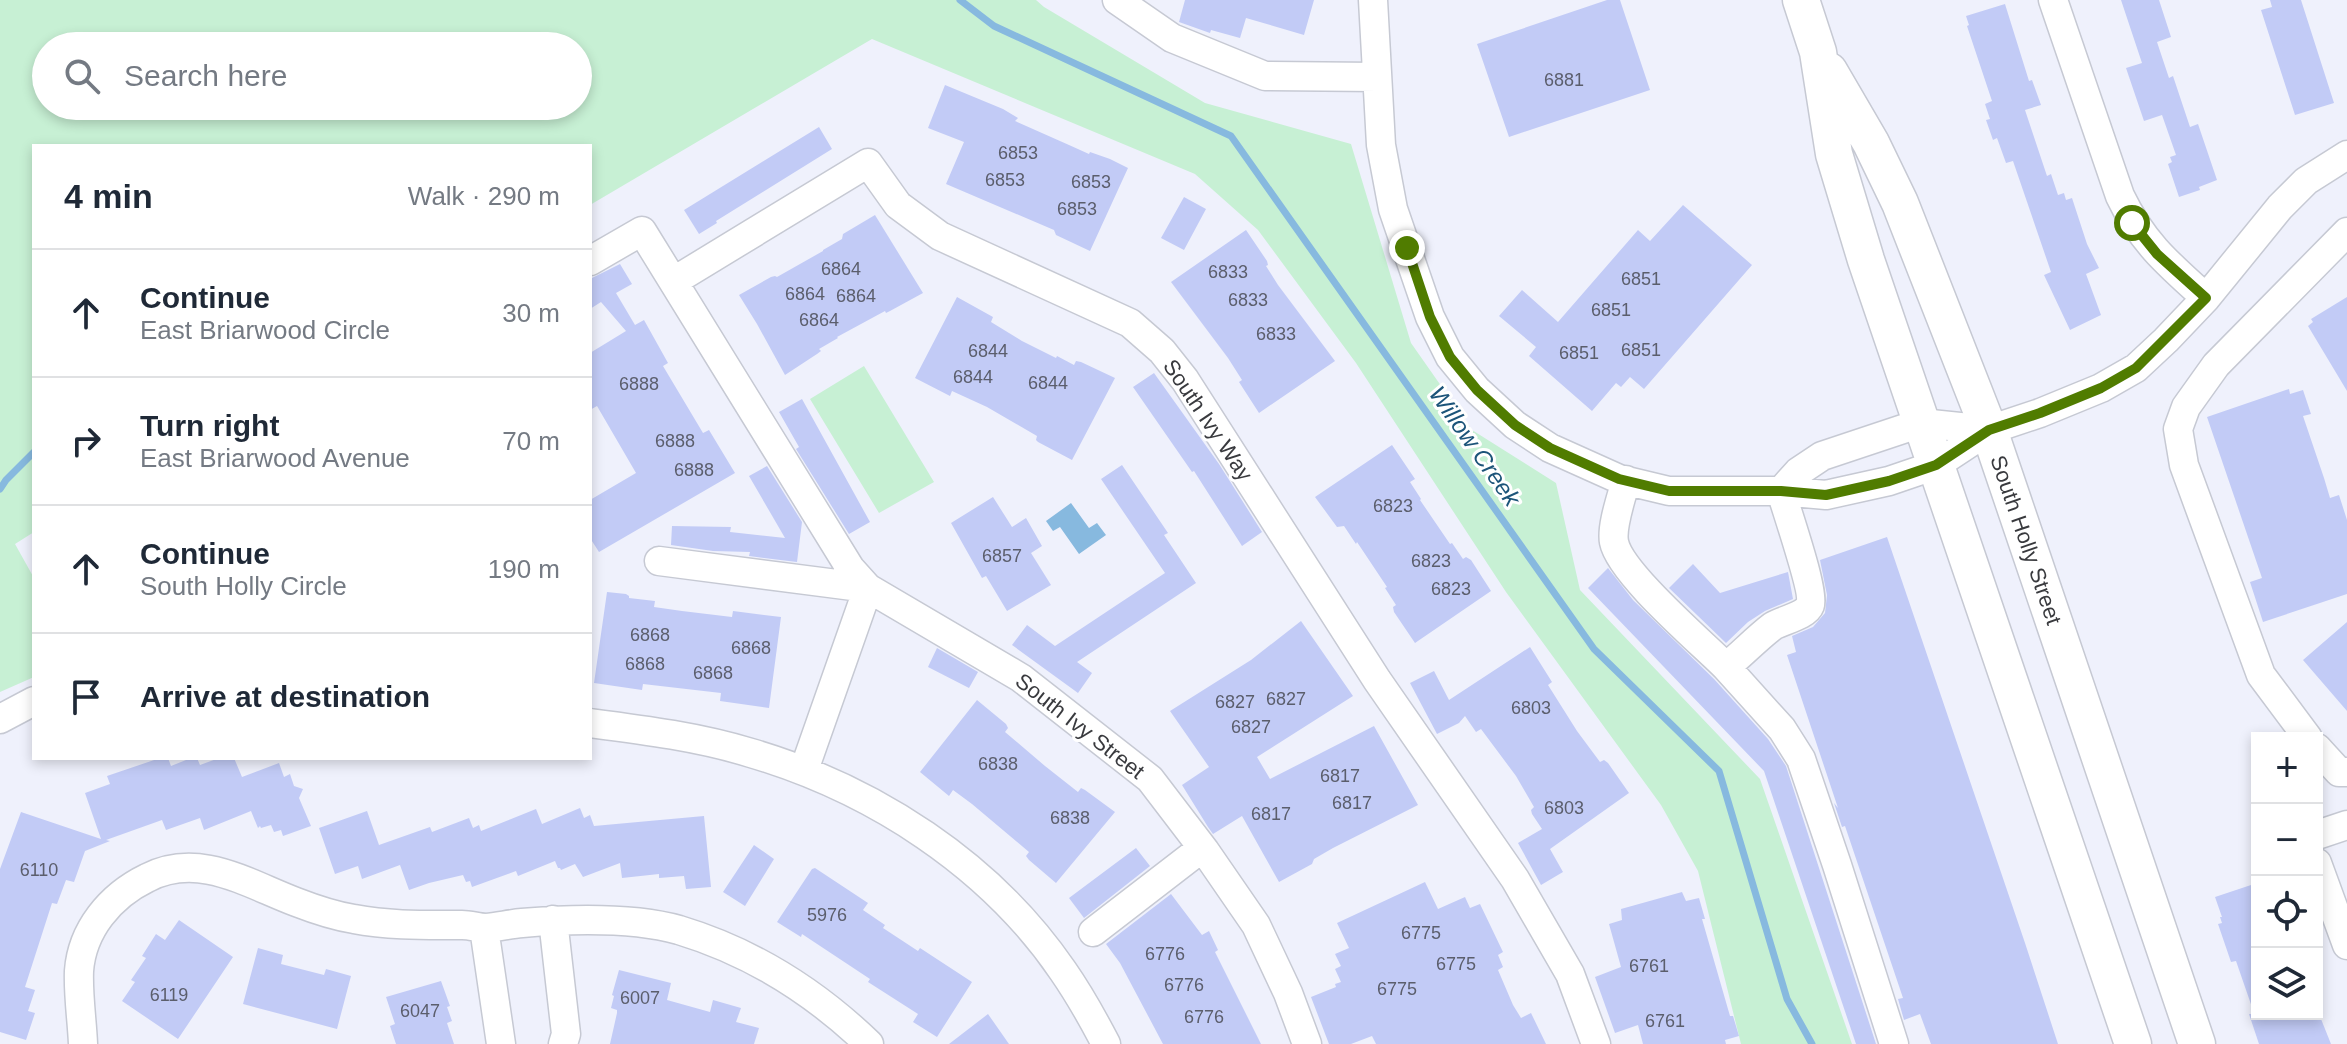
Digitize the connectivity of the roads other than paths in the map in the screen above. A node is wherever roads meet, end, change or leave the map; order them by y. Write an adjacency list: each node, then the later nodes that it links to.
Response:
1 (1117, 0): 6 (street)
2 (1373, 0): 6 (street)
3 (1801, 0): 5 (main road, South Holly Street)
4 (2053, 0): 11 (street)
5 (1818, 52): 12 (main road, South Holly Street); 13 (main road, South Holly Street)
6 (1377, 77): 15 (street)
7 (2347, 155): 11 (street)
8 (2347, 232): 23 (street)
9 (592, 260): 10 (street)
10 (674, 281): 18 (street, South Ivy Street); 41 (street, South Ivy Way)
11 (2206, 298): 13 (street)
12 (1921, 423): 13 (street); 14 (main road, South Holly Street); 16 (street)
13 (1989, 430): 14 (street); 44 (main road, South Holly Street)
14 (1936, 465): 16 (street); 43 (main road, South Holly Street)
15 (1626, 480): 16 (street); 19 (street)
16 (1781, 491): 19 (street)
17 (659, 561): 18 (street, South Ivy Street)
18 (868, 588): 25 (street); 29 (street, South Ivy Street)
19 (1726, 667): 42 (street)
20 (32, 702): 21 (street)
21 (0, 719)
22 (592, 723): 25 (street)
23 (2304, 732)
24 (2323, 755): 26 (street)
25 (804, 770): 39 (street)
26 (2347, 772)
27 (2347, 825): 28 (street)
28 (2323, 833)
29 (1202, 848): 34 (street); 40 (street, South Ivy Street)
30 (2322, 876): 33 (street)
31 (553, 920): 32 (street); 37 (street); 38 (street)
32 (484, 928): 35 (street); 36 (street)
33 (2345, 931)
34 (1093, 932)
35 (83, 1044)
36 (501, 1044)
37 (563, 1044)
38 (869, 1044)
39 (1106, 1044)
40 (1307, 1044)
41 (1596, 1044)
42 (1894, 1044)
43 (2133, 1044)
44 (2197, 1044)

